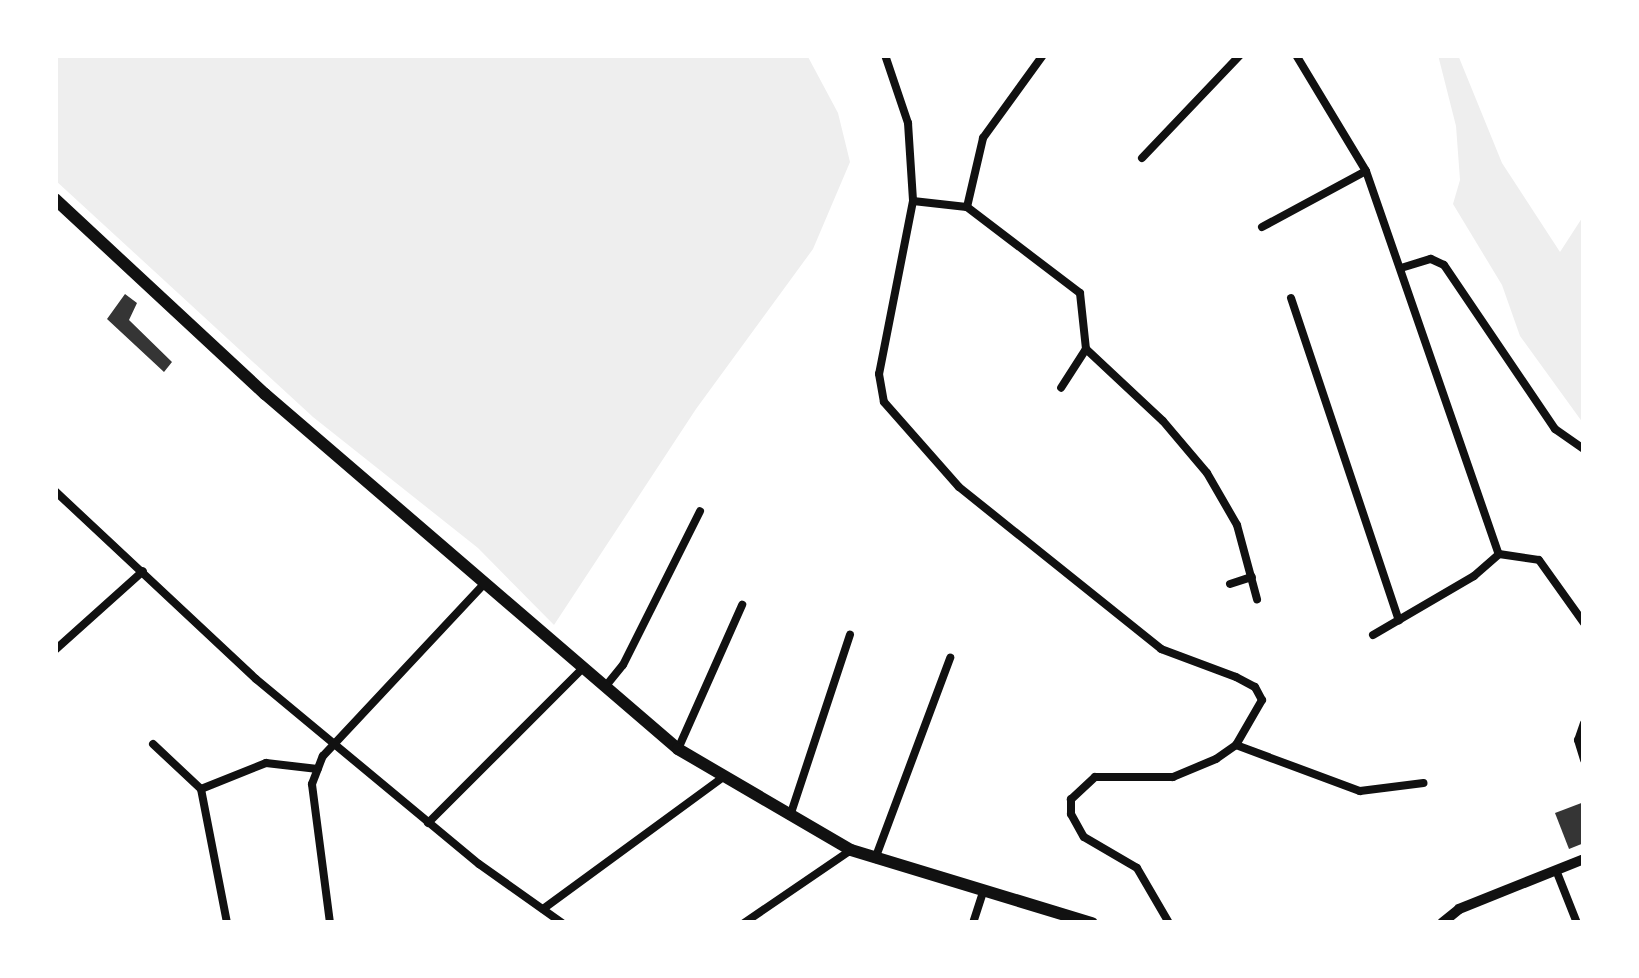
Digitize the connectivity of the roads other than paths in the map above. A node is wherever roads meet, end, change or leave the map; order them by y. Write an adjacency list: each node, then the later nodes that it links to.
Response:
1 (885, 55): 8 (street)
2 (1043, 55): 9 (street)
3 (1240, 55): 5 (street)
4 (1296, 55): 6 (street)
5 (1142, 158)
6 (1366, 171): 10 (street); 11 (street)
7 (55, 199): 21 (main road)
8 (913, 201): 9 (street); 36 (street)
9 (966, 207): 13 (street)
10 (1262, 227)
11 (1402, 268): 15 (street); 18 (street)
12 (1291, 298): 25 (street)
13 (1086, 350): 14 (street); 20 (street)
14 (1061, 388)
15 (1584, 449)
16 (55, 492): 19 (street)
17 (700, 511): 32 (street)
18 (1499, 554): 25 (street); 26 (street)
19 (143, 572): 29 (street); 34 (street)
20 (1252, 578): 22 (street); 23 (street)
21 (485, 583): 31 (main road); 34 (street)
22 (1230, 584)
23 (1258, 599)
24 (742, 606): 37 (street)
25 (1399, 620): 28 (street)
26 (1584, 623)
27 (850, 635): 43 (street)
28 (1374, 635)
29 (55, 650)
30 (950, 658): 46 (street)
31 (581, 670): 32 (main road); 44 (street)
32 (604, 689): 37 (main road)
33 (1584, 724): 38 (street)
34 (334, 743): 39 (street); 44 (street)
35 (154, 744): 42 (street)
36 (1236, 744): 41 (street); 57 (street)
37 (678, 749): 40 (main road)
38 (1584, 760)
39 (318, 770): 42 (street); 52 (street)
40 (722, 778): 43 (main road); 50 (street)
41 (1424, 783)
42 (201, 789): 51 (street)
43 (789, 819): 45 (main road)
44 (428, 823): 50 (street)
45 (851, 850): 46 (main road); 54 (street)
46 (875, 859): 49 (main road)
47 (1584, 859): 48 (street)
48 (1556, 870): 58 (street); 59 (street)
49 (983, 893): 55 (street); 56 (main road)
50 (542, 909): 53 (street)
51 (227, 923)
52 (330, 923)
53 (562, 923)
54 (744, 923)
55 (972, 923)
56 (1092, 923)
57 (1168, 923)
58 (1442, 923)
59 (1578, 923)

